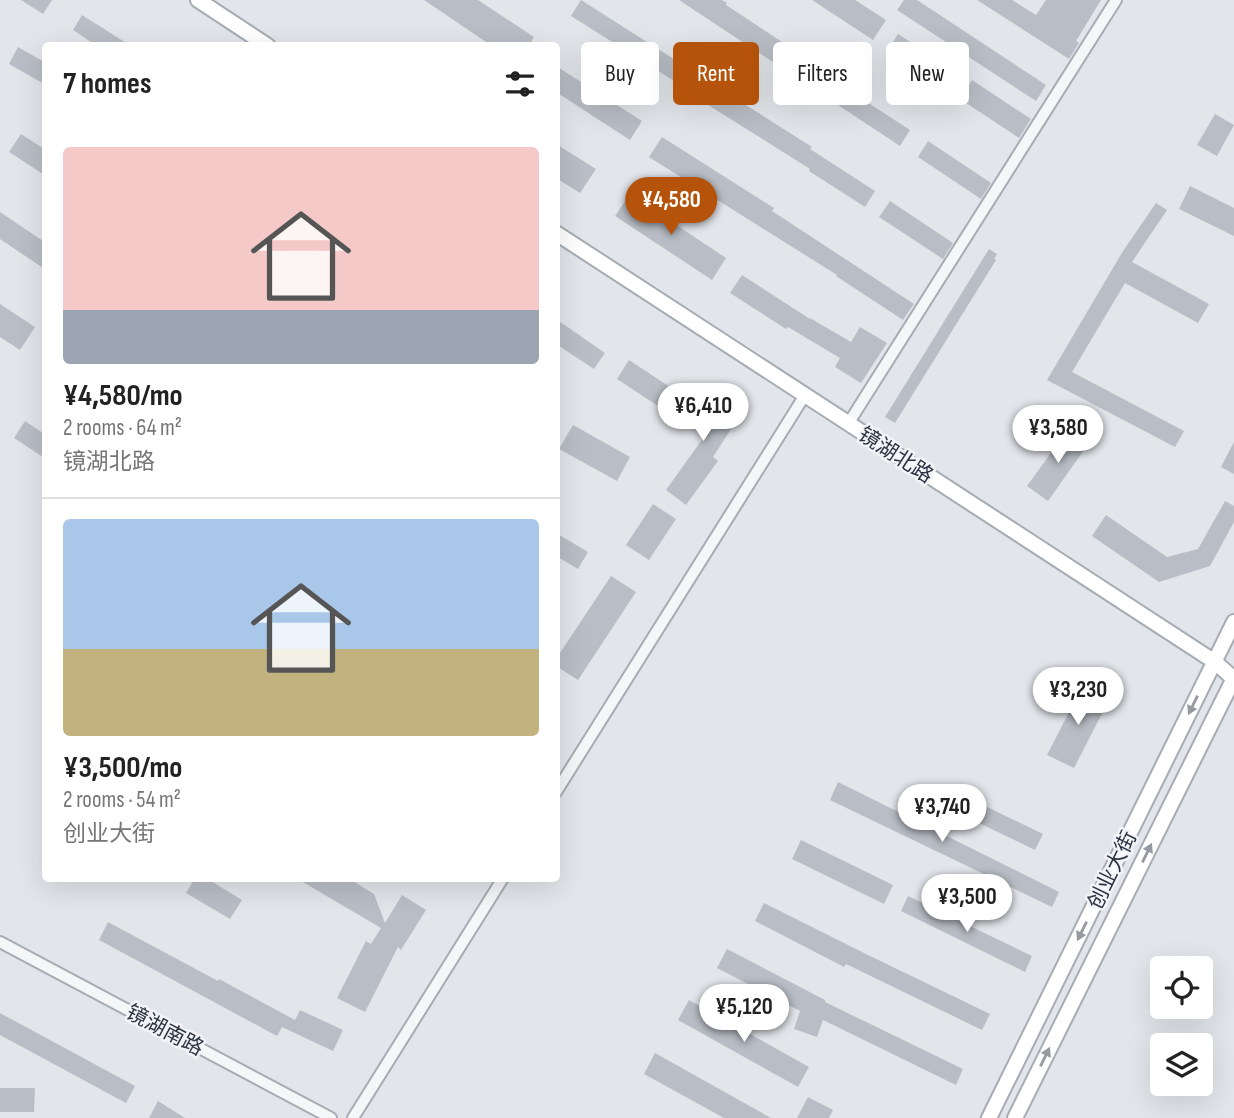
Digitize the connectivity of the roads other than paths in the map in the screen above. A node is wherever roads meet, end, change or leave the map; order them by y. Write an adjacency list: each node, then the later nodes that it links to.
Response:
1 (198, 0): 3 (main road)
2 (1116, 0): 6 (street)
3 (262, 42)
4 (560, 236): 5 (main road, 镜湖北路)
5 (805, 395): 6 (main road, 镜湖北路); 10 (street)
6 (848, 424): 8 (main road, 镜湖北路)
7 (1234, 622): 8 (main road, 创业大街)
8 (1215, 662): 9 (main road, 镜湖北路); 15 (main road, 创业大街, one-way to 15)
9 (1234, 679): 16 (main road, 创业大街, one-way to 9)
10 (560, 786)
11 (500, 882): 14 (street)
12 (0, 942): 13 (street, 镜湖南路)
13 (331, 1118)
14 (353, 1118)
15 (989, 1118)
16 (1015, 1118)

